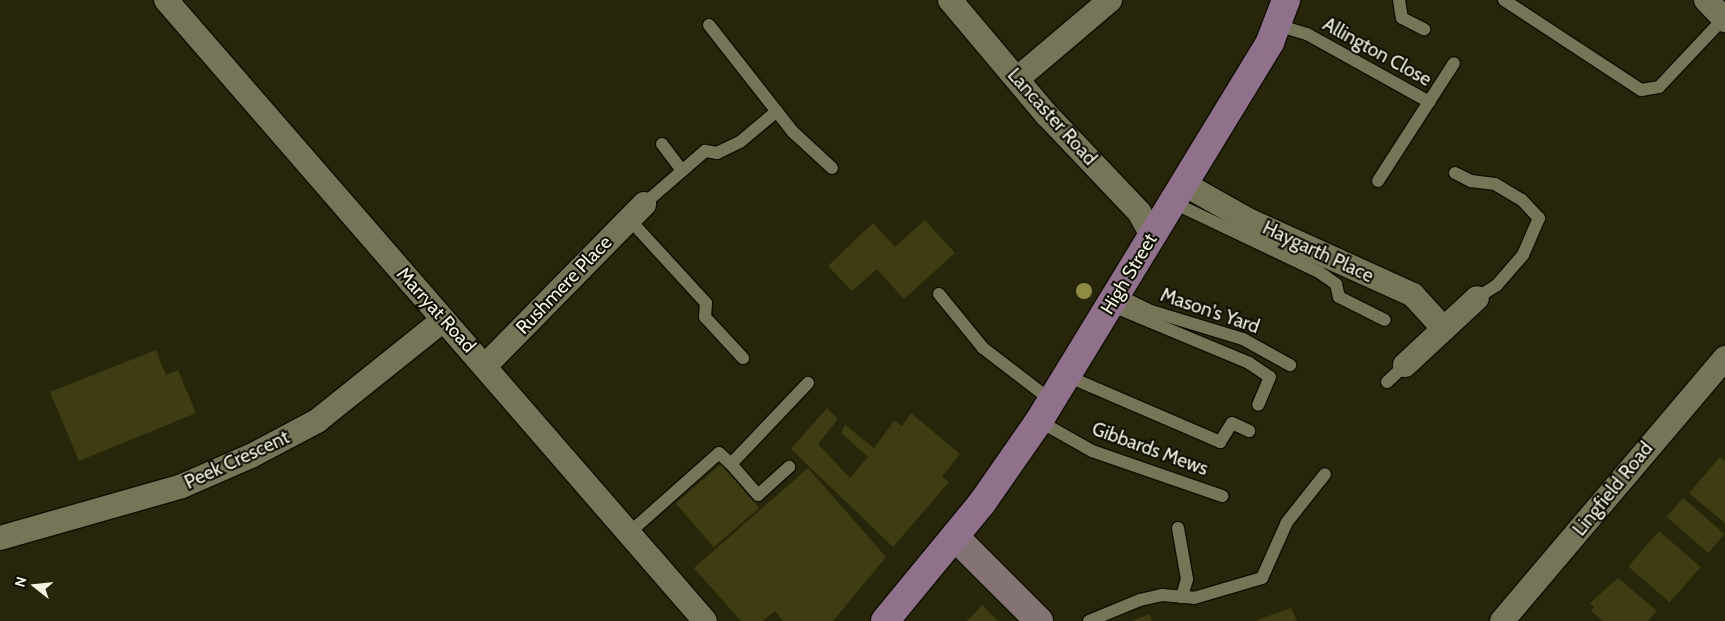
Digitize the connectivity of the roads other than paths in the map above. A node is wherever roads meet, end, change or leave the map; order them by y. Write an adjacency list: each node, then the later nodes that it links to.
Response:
1 (166, 0): 26 (street, Marryat Road)
2 (950, 0): 12 (street, Lancaster Road)
3 (1110, 0): 12 (street)
4 (1399, 0): 10 (lane)
5 (1504, 0): 8 (lane)
6 (1706, 0): 8 (street)
7 (1282, 12): 13 (lane, Allington Close); 20 (main road, High Street)
8 (1724, 19)
9 (709, 25): 14 (lane)
10 (1424, 29)
11 (1454, 63): 13 (lane)
12 (1017, 79): 22 (street, Lancaster Road)
13 (1429, 102): 19 (lane)
14 (777, 111): 16 (lane); 17 (lane)
15 (662, 144): 17 (lane)
16 (832, 168)
17 (681, 169): 21 (lane)
18 (1455, 173): 24 (lane)
19 (1378, 181)
20 (1178, 193): 22 (main road, High Street); 27 (lane); 28 (street, Haygarth Place)
21 (636, 212): 29 (lane); 33 (street, Rushmere Place)
22 (1152, 235): 25 (main road, High Street)
23 (939, 294): 38 (lane, Gibbards Mews)
24 (1478, 298): 28 (street)
25 (1113, 299): 31 (lane, Mason's Yard); 34 (main road, High Street); 37 (lane)
26 (442, 320): 33 (street, Marryat Road); 47 (street, Peek Crescent)
27 (1385, 320)
28 (1444, 329): 32 (street)
29 (743, 358)
30 (1725, 358): 53 (street, Lingfield Road)
31 (1290, 365)
32 (1404, 365): 35 (lane)
33 (486, 366): 45 (street, Marryat Road)
34 (1067, 376): 38 (main road, High Street); 39 (lane)
35 (1387, 382)
36 (808, 383): 40 (lane)
37 (1258, 405)
38 (1046, 411): 43 (lane, Gibbards Mews); 46 (main road, High Street)
39 (1249, 431)
40 (731, 464): 41 (lane); 45 (lane)
41 (789, 467)
42 (1325, 474): 48 (lane)
43 (1222, 496)
44 (1178, 528): 48 (lane)
45 (629, 533): 49 (street, Marryat Road)
46 (955, 537): 50 (main road, High Street); 51 (street)
47 (0, 538)
48 (1182, 597): 52 (lane)
49 (704, 621)
50 (885, 621)
51 (1039, 621)
52 (1089, 621)
53 (1502, 621)

